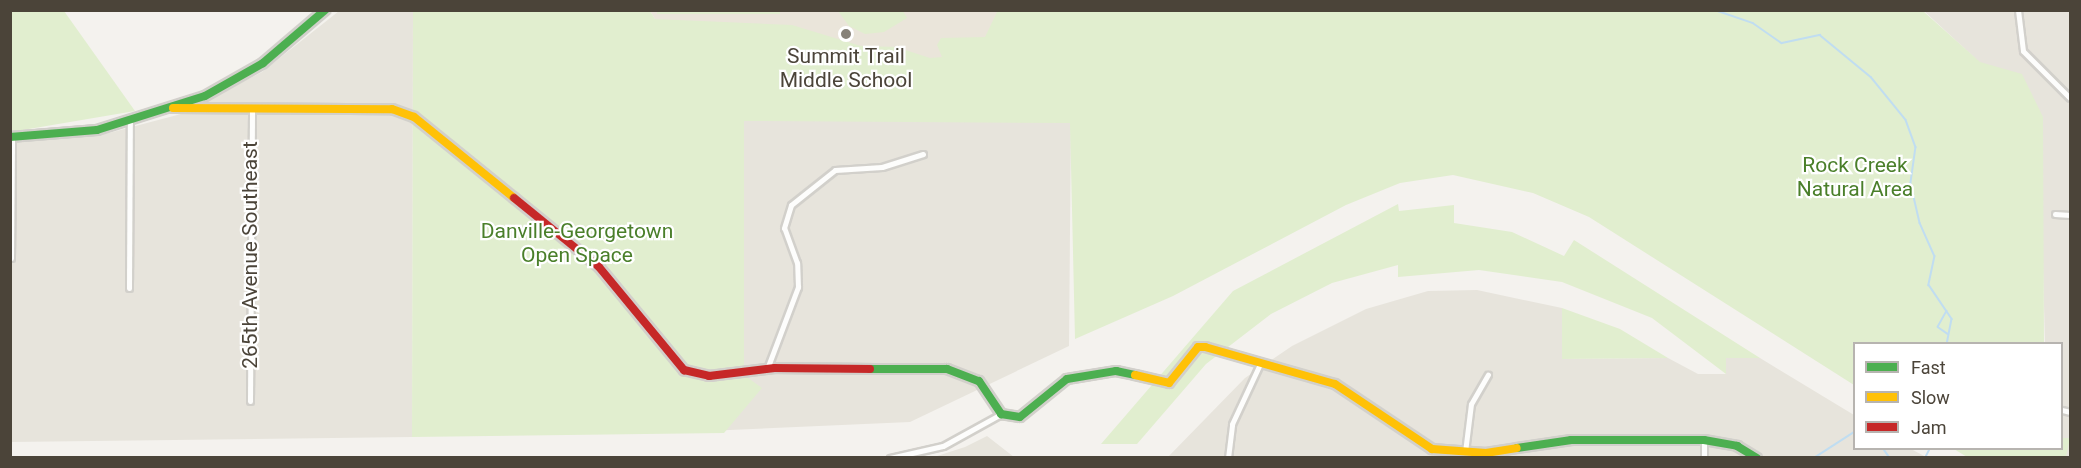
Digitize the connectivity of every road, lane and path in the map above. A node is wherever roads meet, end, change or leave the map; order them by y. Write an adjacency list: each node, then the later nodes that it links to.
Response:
1 (325, 10): 4 (street)
2 (2018, 10): 3 (street)
3 (2070, 98)
4 (173, 108): 5 (street); 6 (street)
5 (252, 110): 14 (street); 16 (street, 265th Avenue Southeast)
6 (130, 122): 7 (street); 12 (street)
7 (11, 136): 11 (street)
8 (923, 154): 14 (street)
9 (2055, 214): 10 (street)
10 (2070, 215)
11 (11, 258)
12 (129, 288)
13 (1259, 366): 17 (street); 19 (street); 21 (street)
14 (767, 369): 17 (street)
15 (1488, 375): 19 (street)
16 (250, 401)
17 (1001, 414): 20 (street)
18 (1704, 440): 19 (street); 22 (street); 23 (street)
19 (1465, 453)
20 (890, 458)
21 (1228, 458)
22 (1704, 458)
23 (1757, 458)

